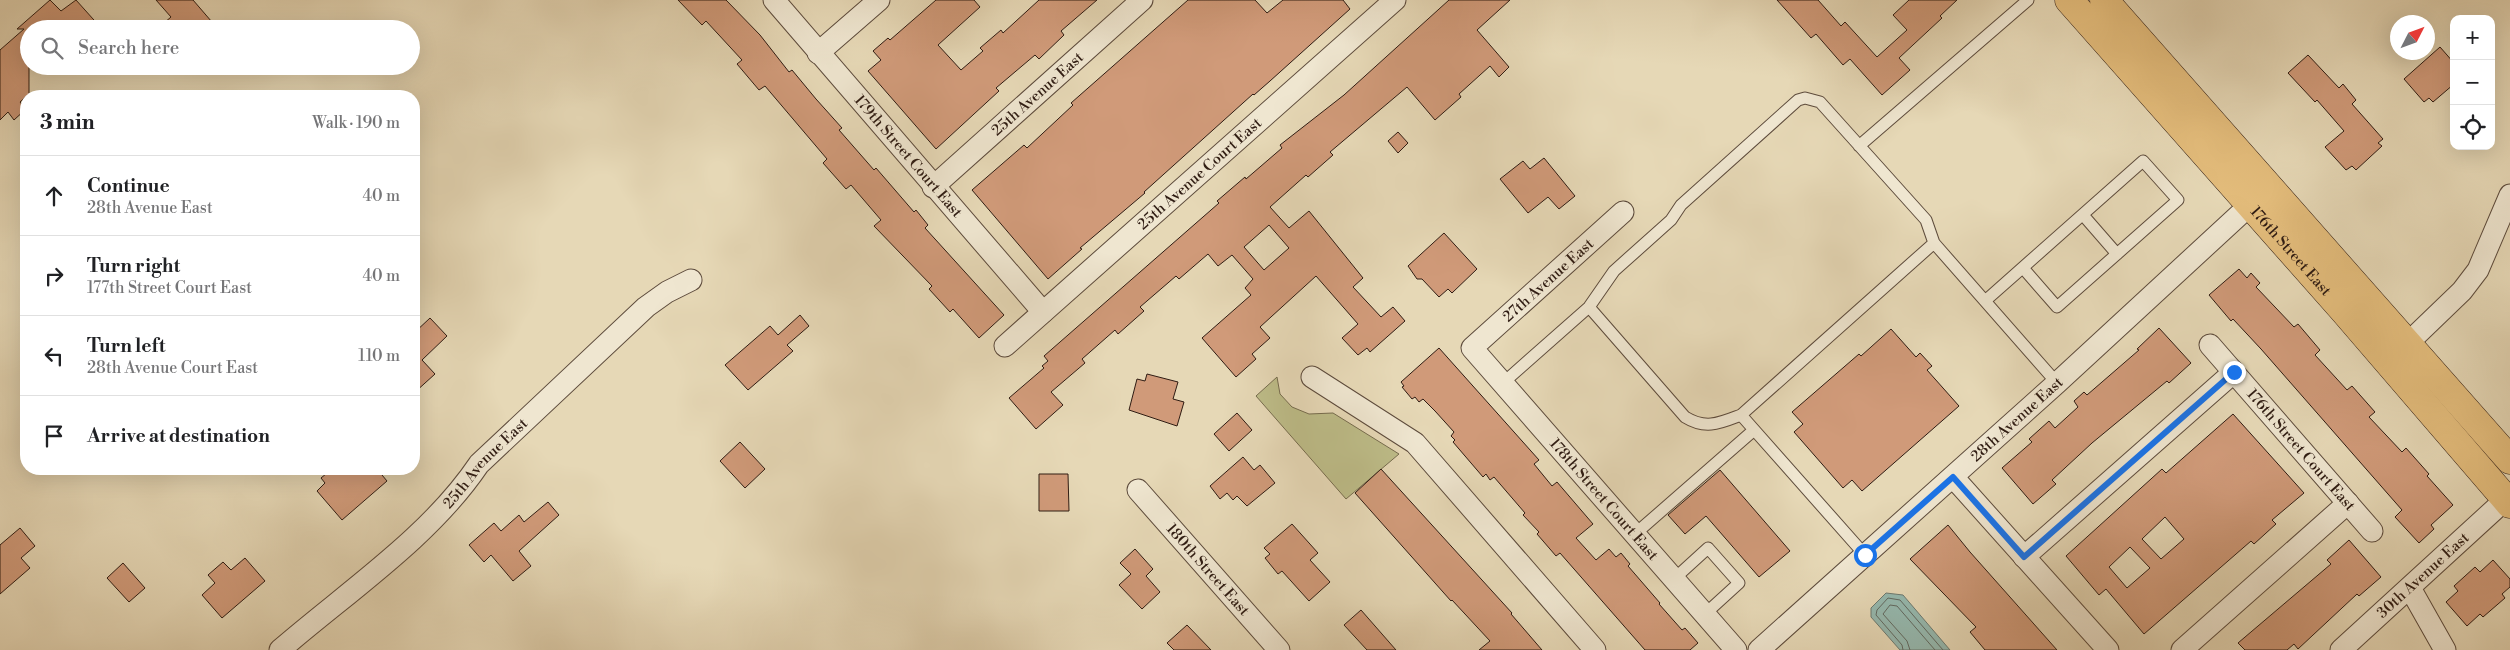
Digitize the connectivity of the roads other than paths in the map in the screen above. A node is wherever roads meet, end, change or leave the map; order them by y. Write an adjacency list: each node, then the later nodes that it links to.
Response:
1 (774, 0): 8 (street, 179th Street Court East)
2 (879, 0): 8 (street)
3 (1142, 0): 10 (street, 25th Avenue East)
4 (1395, 0): 22 (street, 25th Avenue Court East)
5 (2028, 0): 9 (lane)
6 (2069, 0): 12 (main road, 176th Street East)
7 (2104, 0): 18 (main road, 176th Street East)
8 (818, 53): 10 (street, 179th Street Court East)
9 (1860, 146): 15 (lane); 21 (lane)
10 (933, 187): 22 (street, 179th Street Court East)
11 (2510, 195): 23 (street)
12 (2250, 205): 18 (main road); 30 (street, 28th Avenue East); 36 (main road, 176th Street East)
13 (1623, 212): 26 (street, 27th Avenue East)
14 (2083, 214): 16 (lane); 16 (lane); 17 (lane)
15 (1934, 243): 20 (lane); 31 (lane)
16 (2117, 254): 17 (lane)
17 (2023, 268): 20 (lane)
18 (2350, 278): 23 (main road, 176th Street East)
19 (691, 280): 45 (street, 25th Avenue East)
20 (1985, 301): 30 (lane)
21 (1589, 307): 29 (lane); 31 (lane)
22 (1043, 312): 25 (street, 25th Avenue Court East)
23 (2408, 343): 33 (main road, 176th Street East)
24 (2210, 345): 27 (street, 176th Street Court East)
25 (1005, 346)
26 (1472, 348): 29 (street, 178th Street Court East)
27 (2234, 372): 37 (street, 176th Street Court East); 41 (street)
28 (1312, 377): 47 (street)
29 (1503, 383): 39 (street, 178th Street Court East)
30 (2057, 383): 34 (street, 28th Avenue East)
31 (1741, 415): 32 (lane)
32 (1754, 430): 39 (lane); 40 (lane)
33 (2510, 460)
34 (1953, 477): 40 (street, 28th Avenue East); 41 (street)
35 (1138, 490): 46 (street, 180th Street East)
36 (2508, 502): 43 (street, 30th Avenue East)
37 (2348, 503): 38 (street, 176th Street Court East); 51 (street)
38 (2372, 531)
39 (1635, 534): 42 (street, 178th Street Court East)
40 (1865, 555): 49 (street, 28th Avenue East)
41 (2024, 557): 50 (street)
42 (1674, 579): 44 (street, 178th Street Court East); 44 (lane)
43 (2410, 588): 52 (street, 30th Avenue East); 53 (street)
44 (1704, 614): 48 (street, 178th Street Court East)
45 (280, 650)
46 (1279, 650)
47 (1594, 650)
48 (1736, 650)
49 (1759, 650)
50 (2108, 650)
51 (2182, 650)
52 (2341, 650)
53 (2445, 650)

